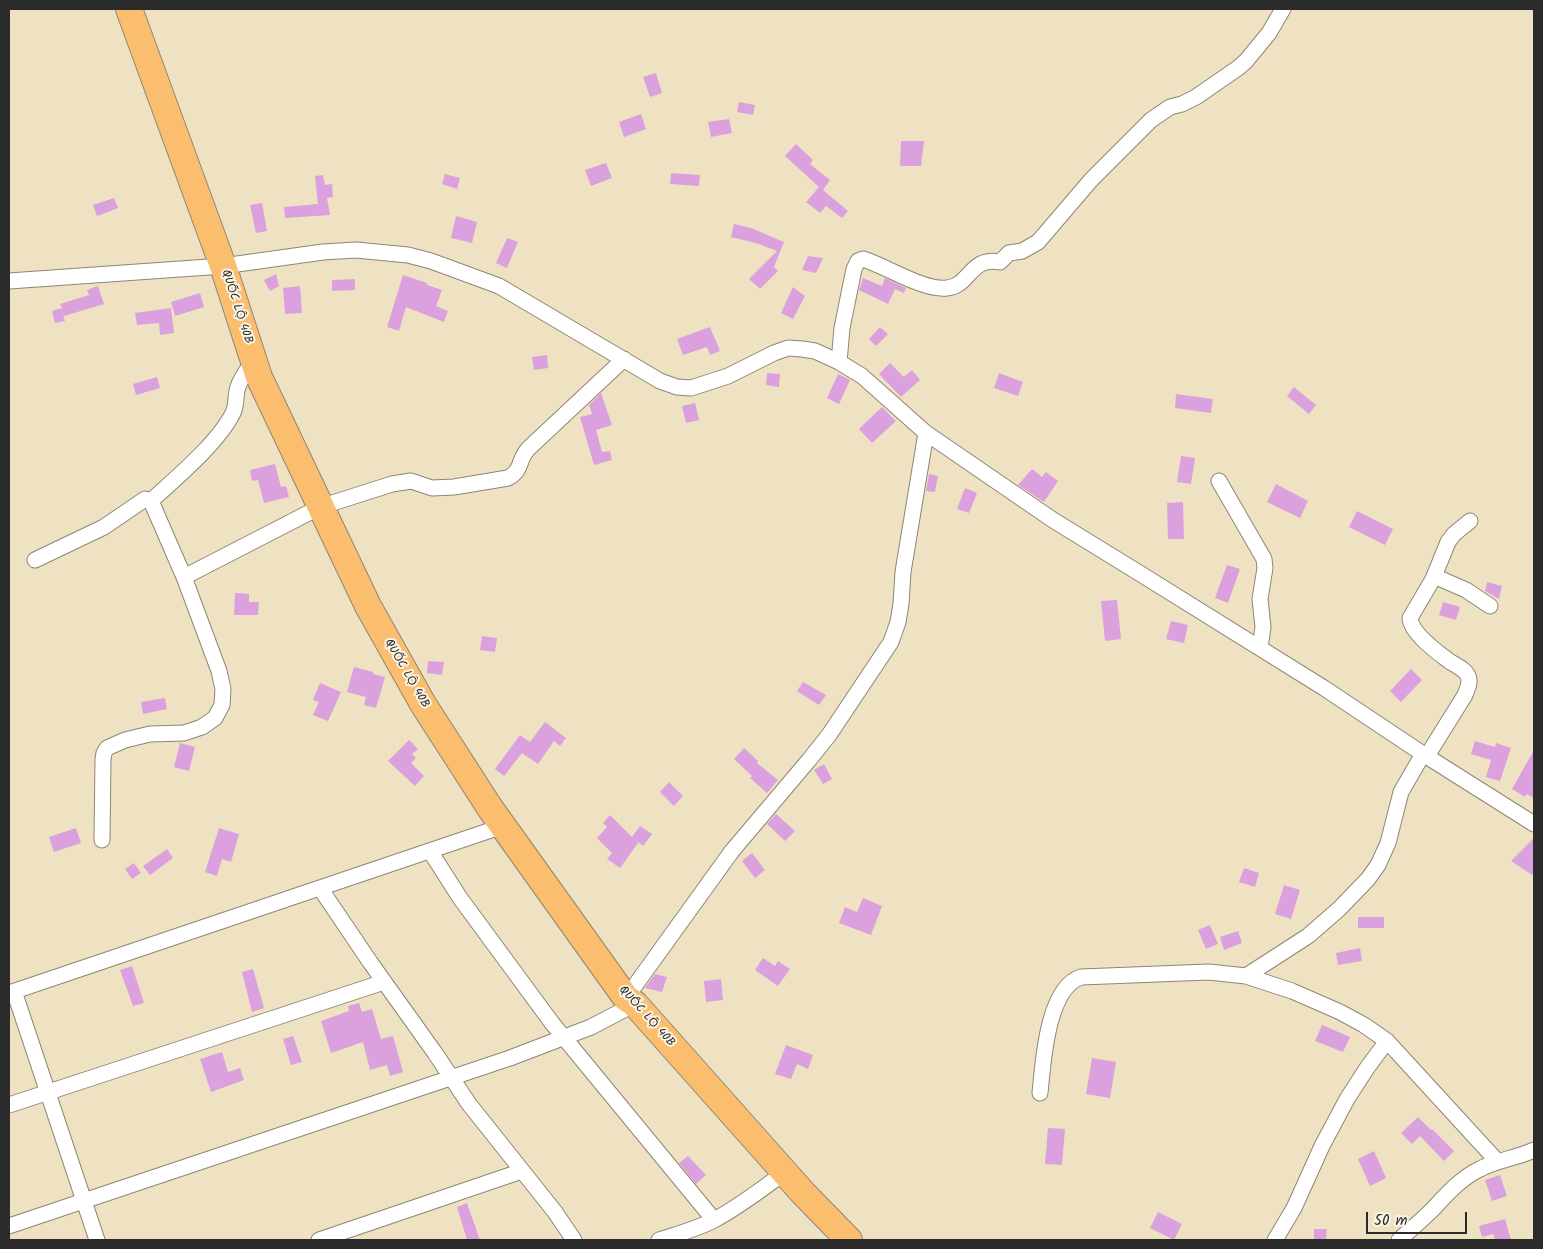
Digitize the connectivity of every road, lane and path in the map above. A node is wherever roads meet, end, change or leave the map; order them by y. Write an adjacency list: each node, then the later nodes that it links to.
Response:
1 (129, 9): 3 (highway, QUỐC LỘ 40B)
2 (1283, 9): 7 (street)
3 (223, 266): 4 (street); 5 (street); 6 (highway, QUỐC LỘ 40B)
4 (9, 281)
5 (624, 359): 7 (street); 11 (street)
6 (254, 360): 10 (street); 11 (highway, QUỐC LỘ 40B)
7 (840, 362): 8 (street)
8 (926, 434): 17 (street); 27 (street)
9 (1219, 481): 17 (street)
10 (151, 501): 13 (street); 15 (street)
11 (320, 507): 15 (street); 20 (highway, QUỐC LỘ 40B)
12 (1470, 521): 14 (street)
13 (35, 560)
14 (1434, 576): 16 (street); 18 (street)
15 (184, 577): 21 (street)
16 (1490, 606)
17 (1260, 648): 18 (street)
18 (1425, 755): 19 (street); 24 (street)
19 (1534, 824)
20 (503, 826): 22 (street); 27 (highway, QUỐC LỘ 40B)
21 (102, 840)
22 (430, 851): 23 (street); 28 (street)
23 (320, 888): 25 (street); 26 (street)
24 (1246, 976): 29 (street); 32 (street)
25 (384, 982): 30 (street); 31 (street)
26 (11, 992): 31 (street)
27 (630, 1001): 28 (street); 37 (highway, QUỐC LỘ 40B)
28 (564, 1037): 30 (street); 39 (street)
29 (1388, 1041): 35 (street); 46 (street)
30 (452, 1078): 36 (street); 38 (street)
31 (48, 1092): 33 (street); 38 (street)
32 (1040, 1093)
33 (9, 1105)
34 (1534, 1150): 35 (street)
35 (1497, 1161): 47 (street)
36 (522, 1171): 42 (street); 43 (street)
37 (785, 1172): 39 (street); 45 (highway, QUỐC LỘ 40B)
38 (84, 1201): 40 (street); 41 (street)
39 (714, 1220): 44 (street)
40 (9, 1226)
41 (97, 1240)
42 (319, 1240)
43 (574, 1240)
44 (659, 1240)
45 (849, 1240)
46 (1275, 1240)
47 (1399, 1240)

